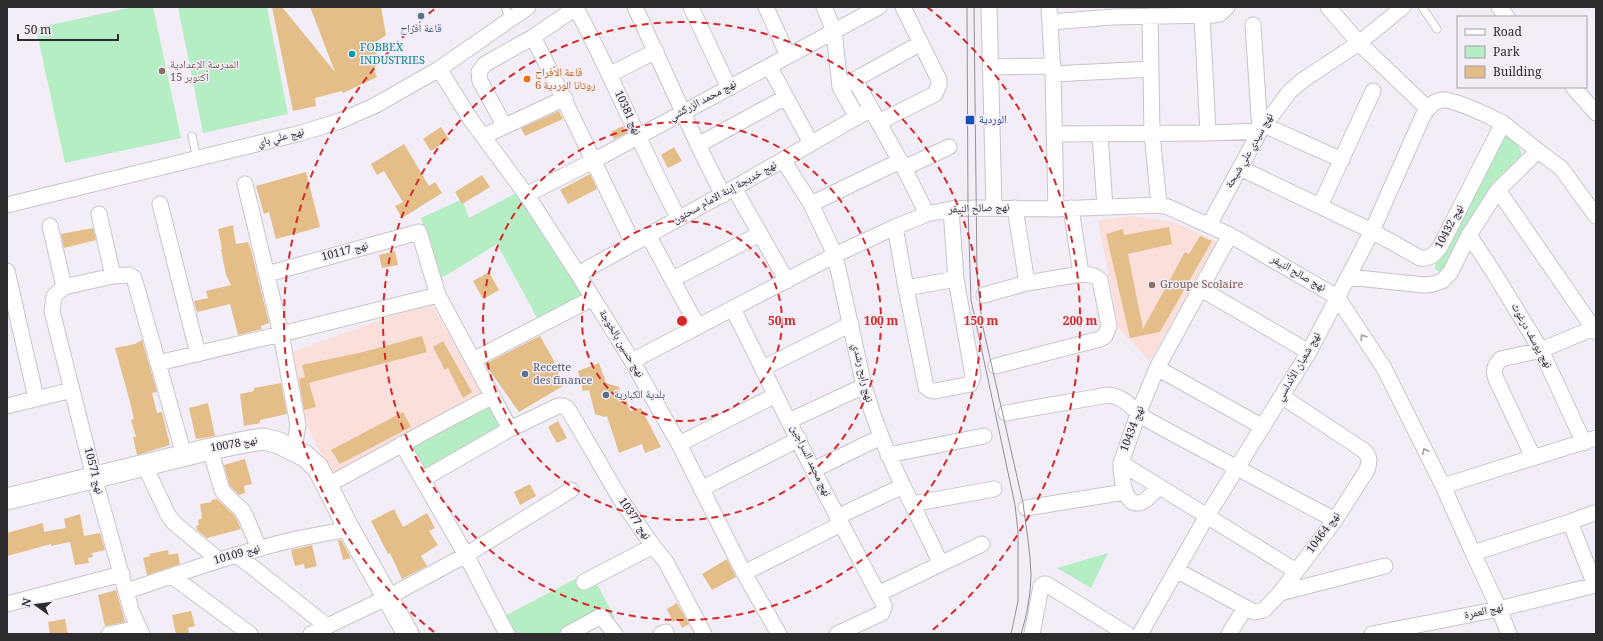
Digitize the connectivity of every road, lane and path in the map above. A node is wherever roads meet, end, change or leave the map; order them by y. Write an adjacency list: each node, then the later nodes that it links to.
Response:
1 (528, 7): 17 (street, نهج علي باي)
2 (577, 7): 25 (street); 35 (street, نهج 10381)
3 (635, 7): 28 (street)
4 (691, 7): 38 (street)
5 (766, 7): 29 (street)
6 (824, 7): 24 (street)
7 (879, 7): 24 (street, نهج محمد الزركشي)
8 (902, 7): 26 (street)
9 (989, 7): 31 (street)
10 (1227, 7): 20 (street)
11 (1328, 7): 27 (street)
12 (1404, 7): 27 (street, نهج سيدي علي شيحة)
13 (1422, 7): 23 (lane)
14 (1499, 7): 21 (street)
15 (1111, 12): 18 (street); 19 (street)
16 (1177, 12): 19 (street); 20 (street)
17 (508, 13): 33 (street, نهج علي باي)
18 (1050, 14): 34 (street)
19 (1150, 16): 32 (street)
20 (1202, 16): 53 (street)
21 (1506, 16)
22 (1253, 25): 51 (street)
23 (1437, 29)
24 (834, 31): 29 (street, نهج محمد الزركشي); 37 (street)
25 (532, 37): 42 (street); 50 (street)
26 (921, 43): 36 (street); 48 (street)
27 (1359, 43): 43 (street); 51 (street, نهج سيدي علي شيحة)
28 (656, 51): 35 (street); 45 (street)
29 (788, 56): 30 (street, نهج محمد الزركشي)
30 (769, 66): 38 (street, نهج محمد الزركشي); 41 (street)
31 (990, 67): 34 (street); 79 (street)
32 (1151, 69): 34 (street); 52 (street)
33 (439, 70): 57 (street, نهج حسين بالخوجة); 63 (street, نهج علي باي)
34 (1053, 70): 54 (street)
35 (609, 75): 58 (street, نهج 10381)
36 (855, 80): 37 (street); 44 (street)
37 (840, 87): 47 (street)
38 (729, 88): 45 (street, نهج محمد الزركشي)
39 (1574, 88): 46 (street)
40 (1373, 91): 65 (street)
41 (786, 96): 59 (street); 60 (street)
42 (564, 98): 50 (street); 66 (street)
43 (1427, 108): 49 (street); 90 (street, نهج شعبان الأندلسي)
44 (871, 109): 47 (street, نهج خديجة إبنة الامام سحنون); 48 (street)
45 (683, 112): 58 (street, نهج محمد الزركشي); 60 (street)
46 (1596, 113)
47 (857, 116): 59 (street, نهج خديجة إبنة الامام سحنون)
48 (879, 122): 67 (street)
49 (1503, 123): 62 (street); 90 (street, نهج 10432)
50 (504, 125): 57 (street)
51 (1262, 128): 53 (street); 65 (street); 68 (street, نهج سيدي علي شيحة)
52 (1152, 133): 53 (street); 55 (street); 76 (street)
53 (1208, 133)
54 (1054, 134): 55 (street); 81 (street)
55 (1100, 135): 77 (street)
56 (192, 136): 63 (lane)
57 (484, 136): 72 (street, نهج حسين بالخوجة)
58 (638, 136): 66 (street, نهج محمد الزركشي); 86 (street, نهج 10381)
59 (811, 143): 64 (street, نهج خديجة إبنة الامام سحنون)
60 (698, 145): 71 (street)
61 (949, 147): 67 (street)
62 (1538, 151): 70 (street); 85 (street)
63 (197, 159): 75 (street, نهج علي باي)
64 (784, 160): 71 (street, نهج خديجة إبنة الامام سحنون); 74 (street, نهج رابح رشدي)
65 (1342, 160): 78 (street)
66 (593, 161): 72 (street, نهج محمد الزركشي); 95 (street)
67 (902, 165): 74 (street); 84 (street)
68 (1240, 168): 78 (street, نهج 10432); 87 (street, نهج سيدي علي شيحة)
69 (245, 184): 98 (street)
70 (1498, 190): 94 (street); 117 (street)
71 (728, 191): 86 (street, نهج خديجة إبنة الامام سحنون); 91 (street)
72 (526, 194): 99 (street, نهج حسين بالخوجة)
73 (160, 204): 121 (street)
74 (811, 204): 96 (street, نهج رابح رشدي)
75 (7, 205)
76 (1159, 205): 77 (street, نهج صالح النيفر); 87 (street, نهج صالح النيفر)
77 (1105, 206): 81 (street, نهج صالح النيفر)
78 (1320, 206): 90 (street, نهج 10432)
79 (994, 208): 80 (street, نهج صالح النيفر); 82 (street, نهج صالح النيفر)
80 (1015, 208): 81 (street, نهج صالح النيفر); 106 (street)
81 (1063, 208): 100 (street)
82 (951, 209): 84 (street, نهج صالح النيفر); 104 (street)
83 (99, 214): 101 (street)
84 (927, 214): 89 (street, نهج صالح النيفر)
85 (1596, 216)
86 (679, 218): 92 (street, نهج خديجة إبنة الامام سحنون)
87 (1209, 225): 93 (street, نهج صالح النيفر)
88 (50, 226): 107 (street)
89 (895, 226): 96 (street, نهج صالح النيفر); 108 (street)
90 (1372, 231): 102 (street, نهج شعبان الأندلسي)
91 (760, 234): 103 (street); 105 (street)
92 (648, 235): 95 (street, نهج خديجة إبنة الامام سحنون); 103 (street)
93 (1230, 235): 109 (street, نهج 10434); 112 (street, نهج صالح النيفر)
94 (1469, 235): 102 (street); 119 (street, نهج يوسف درغوث)
95 (633, 243): 99 (street, نهج خديجة إبنة الامام سحنون)
96 (835, 255): 105 (street, نهج صالح النيفر); 115 (street, نهج رابح رشدي)
97 (7, 271): 133 (street)
98 (266, 274): 110 (street, نهج 10117); 118 (street)
99 (578, 274): 113 (street, نهج حسين بالخوجة)
100 (1081, 274): 106 (street); 125 (street)
101 (113, 276): 107 (street); 124 (street)
102 (1348, 277): 112 (street, نهج شعبان الأندلسي)
103 (673, 280): 116 (street)
104 (956, 280): 108 (street); 108 (street)
105 (787, 281): 114 (street, نهج صالح النيفر)
106 (1027, 283): 111 (street)
107 (64, 287): 129 (street, نهج 10571)
108 (906, 288)
109 (1201, 289): 120 (street); 127 (street, نهج 10434)
110 (438, 294): 118 (street); 122 (street, نهج 10117)
111 (984, 295)
112 (1337, 297): 120 (street, نهج شعبان الأندلسي); 159 (street, one-way to 112)
113 (593, 298): 122 (street); 123 (street, نهج حسين بالخوجة)
114 (733, 309): 116 (street, نهج صالح النيفر); 126 (street, نهج محمد السراجين)
115 (851, 324): 126 (street); 128 (street, نهج رابح رشدي)
116 (698, 327): 123 (street, نهج صالح النيفر)
117 (1595, 329): 119 (street)
118 (281, 334): 121 (street); 147 (street)
119 (1541, 350): 143 (street, نهج يوسف درغوث); 150 (street)
120 (1309, 352): 132 (street, نهج شعبان الأندلسي)
121 (198, 354): 124 (street)
122 (473, 360): 131 (street, نهج 10117)
123 (632, 361): 145 (street, نهج حسين بالخوجة)
124 (158, 363): 148 (street)
125 (996, 366)
126 (763, 368): 130 (street, نهج محمد السراجين)
127 (1157, 368): 136 (street, نهج 10434); 138 (street)
128 (864, 386): 137 (street); 141 (street, نهج رابح رشدي)
129 (72, 390): 133 (street); 155 (street, نهج 10571)
130 (776, 395): 137 (street, نهج محمد السراجين); 145 (street)
131 (493, 396): 139 (street, نهج 10117); 144 (street)
132 (1283, 397): 138 (street, نهج شعبان الأندلسي); 171 (street, نهج 10464)
133 (36, 398): 134 (street)
134 (7, 406)
135 (1006, 413): 136 (street)
136 (1138, 414): 151 (street, نهج 10434); 153 (street)
137 (790, 421): 142 (street, نهج محمد السراجين)
138 (1263, 427): 153 (street, نهج شعبان الأندلسي)
139 (510, 429): 156 (street); 175 (street, نهج 10377)
140 (984, 436): 149 (street)
141 (881, 437): 149 (street, نهج رابح رشدي); 154 (street)
142 (799, 439): 154 (street, نهج محمد السراجين); 161 (street)
143 (1590, 440): 150 (street)
144 (402, 444): 156 (street); 157 (street)
145 (679, 444): 161 (street, نهج حسين بالخوجة)
146 (210, 449): 147 (street, نهج 10078); 148 (street, نهج 10078); 176 (street)
147 (294, 449): 157 (street, نهج 10078)
148 (184, 455): 152 (street, نهج 10078)
149 (888, 455): 158 (street, نهج رابح رشدي)
150 (1533, 457): 159 (street)
151 (1121, 463): 160 (street, نهج 10434); 164 (street)
152 (144, 464): 155 (street, نهج 10078); 180 (street)
153 (1237, 469): 169 (street, نهج شعبان الأندلسي); 171 (street)
154 (813, 470): 170 (street, نهج محمد السراجين)
155 (94, 477): 165 (street, نهج 10078); 186 (street, نهج 10571)
156 (423, 479): 179 (street)
157 (328, 486): 173 (street, نهج 10078)
158 (903, 486): 166 (street, نهج رابح رشدي); 170 (street)
159 (1442, 486): 177 (street)
160 (1159, 487): 164 (street); 169 (street, نهج 10434)
161 (701, 489): 185 (street, نهج حسين بالخوجة)
162 (994, 489): 166 (street)
163 (571, 490): 179 (street)
164 (1125, 492): 167 (street)
165 (7, 499)
166 (912, 504): 181 (street, نهج رابح رشدي)
167 (1026, 508)
168 (1594, 513): 172 (street)
169 (1207, 516): 183 (street, نهج شعبان الأندلسي); 184 (street, نهج 10434)
170 (839, 520): 185 (street); 192 (street, نهج محمد السراجين)
171 (1335, 520): 184 (street, نهج 10464)
172 (1570, 522): 177 (street); 189 (street)
173 (349, 529): 176 (street, نهج 10109); 193 (street, نهج 10078)
174 (982, 544): 181 (street)
175 (652, 546): 188 (street); 208 (street, نهج 10377)
176 (259, 549): 178 (street, نهج 10109)
177 (1473, 553): 196 (street)
178 (237, 555): 180 (street, نهج 10109); 198 (street)
179 (466, 555): 193 (street); 205 (street)
180 (219, 560): 187 (street, نهج 10109)
181 (940, 563): 192 (street)
182 (1385, 566): 191 (street)
183 (1176, 570): 195 (street, نهج 10464); 213 (street, نهج شعبان الأندلسي)
184 (1296, 571): 191 (street, نهج 10464)
185 (744, 573): 209 (street, نهج حسين بالخوجة)
186 (122, 574): 190 (street, نهج 10571); 194 (street)
187 (172, 576): 190 (street, نهج 10109); 202 (street)
188 (584, 582)
189 (1595, 585): 196 (street, نهج العمرة)
190 (127, 591): 197 (street, نهج 10571)
191 (1280, 592): 195 (street, نهج 10464)
192 (878, 594): 210 (street, نهج محمد السراجين)
193 (388, 597): 198 (street); 204 (street, نهج 10078)
194 (7, 604)
195 (1244, 608): 214 (street)
196 (1499, 609): 215 (street, نهج العمرة); 216 (street)
197 (132, 613): 199 (street, نهج 10571); 201 (street)
198 (327, 626): 203 (street)
199 (140, 631): 200 (street)
200 (109, 634)
201 (155, 634)
202 (250, 634)
203 (311, 634)
204 (408, 634)
205 (507, 634)
206 (568, 634): 207 (street)
207 (615, 634)
208 (704, 634)
209 (779, 634)
210 (837, 634)
211 (1032, 634): 212 (street)
212 (1127, 634)
213 (1140, 634)
214 (1229, 634)
215 (1372, 634)
216 (1508, 634)

